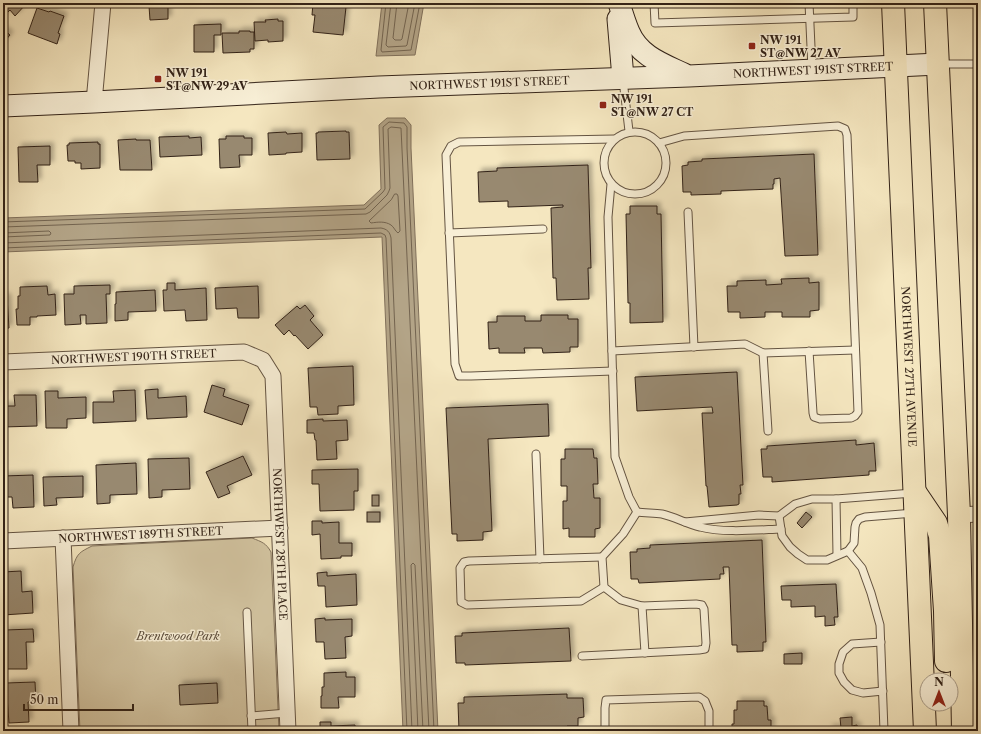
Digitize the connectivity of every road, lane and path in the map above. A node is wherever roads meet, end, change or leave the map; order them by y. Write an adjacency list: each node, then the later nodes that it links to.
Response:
1 (103, 3): 15 (street)
2 (618, 3): 13 (street); 14 (street)
3 (654, 3): 8 (lane)
4 (809, 3): 8 (lane)
5 (853, 3): 8 (lane)
6 (893, 3): 11 (main road, NORTHWEST 27TH AVENUE)
7 (935, 3): 10 (main road)
8 (810, 18): 12 (lane)
9 (977, 62): 10 (lane, NORTHWEST 191ST STREET)
10 (938, 64): 11 (street, NORTHWEST 191ST STREET); 37 (main road)
11 (896, 66): 12 (street, NORTHWEST 191ST STREET); 35 (main road, NORTHWEST 27TH AVENUE)
12 (812, 70): 13 (street, NORTHWEST 191ST STREET)
13 (688, 76): 14 (street, NORTHWEST 191ST STREET)
14 (623, 78): 15 (street, NORTHWEST 191ST STREET); 17 (lane)
15 (94, 102): 16 (street, NORTHWEST 191ST STREET)
16 (3, 106)
17 (629, 131): 18 (lane); 19 (lane)
18 (614, 139): 20 (lane); 23 (lane)
19 (659, 143): 20 (lane); 25 (lane)
20 (611, 184): 26 (lane)
21 (688, 212): 24 (lane)
22 (543, 228): 23 (lane)
23 (449, 233): 31 (lane)
24 (694, 347): 26 (lane); 28 (lane)
25 (855, 350): 27 (lane); 27 (lane)
26 (612, 352): 31 (lane)
27 (809, 352): 28 (lane)
28 (763, 353): 32 (lane)
29 (263, 360): 30 (street, NORTHWEST 190TH STREET); 40 (street, NORTHWEST 28TH PLACE)
30 (3, 362)
31 (613, 371): 36 (lane)
32 (768, 431)
33 (536, 454): 47 (lane)
34 (836, 499): 35 (lane); 38 (lane); 45 (lane)
35 (915, 503): 44 (lane); 54 (main road); 66 (main road, NORTHWEST 27TH AVENUE)
36 (637, 512): 39 (lane); 46 (lane)
37 (968, 514): 54 (main road)
38 (779, 516): 39 (lane); 41 (lane)
39 (685, 522): 41 (lane)
40 (280, 528): 42 (street, NORTHWEST 189TH STREET); 57 (street, NORTHWEST 28TH PLACE)
41 (781, 529): 45 (lane)
42 (64, 538): 43 (street, NORTHWEST 189TH STREET); 60 (street)
43 (3, 541)
44 (848, 551): 45 (lane); 51 (lane)
45 (837, 555)
46 (602, 557): 47 (lane); 48 (lane)
47 (540, 559): 48 (lane)
48 (604, 587): 49 (lane)
49 (642, 606): 52 (lane); 52 (lane)
50 (247, 612): 58 (lane)
51 (880, 642): 55 (lane); 55 (lane)
52 (645, 653): 53 (lane)
53 (582, 656)
54 (962, 680): 59 (main road)
55 (883, 691): 65 (lane)
56 (954, 712): 59 (main road)
57 (287, 713): 58 (lane); 62 (street, NORTHWEST 28TH PLACE)
58 (251, 716): 61 (lane)
59 (963, 728)
60 (71, 731)
61 (252, 731)
62 (288, 731)
63 (605, 731): 64 (lane)
64 (709, 731)
65 (884, 731)
66 (925, 731)

